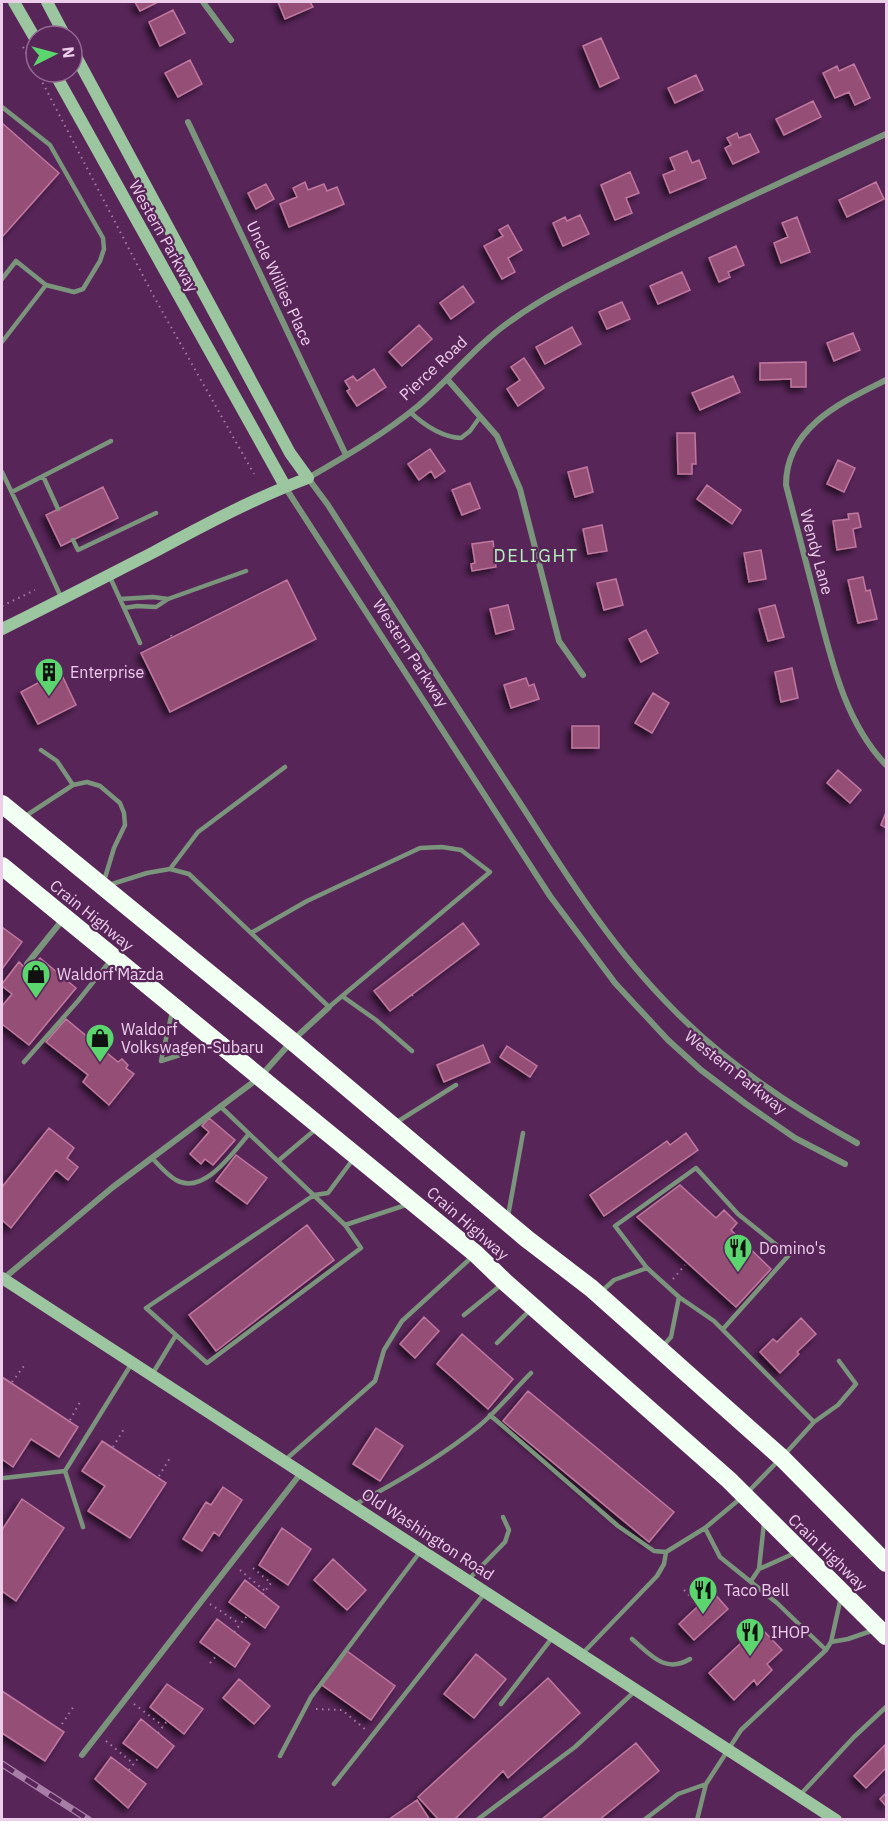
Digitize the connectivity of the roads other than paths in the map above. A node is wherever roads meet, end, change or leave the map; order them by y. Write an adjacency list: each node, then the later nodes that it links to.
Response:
1 (14, 2): 4 (main road)
2 (46, 2): 5 (main road)
3 (202, 2): 6 (street)
4 (27, 24)
5 (58, 24)
6 (231, 40)
7 (84, 71): 23 (main road, Western Parkway)
8 (61, 84): 24 (main road, Western Parkway)
9 (2, 107): 13 (lane)
10 (188, 122): 20 (street, Uncle Willies Place)
11 (886, 134): 15 (street, Pierce Road)
12 (2, 279): 13 (lane)
13 (46, 285): 14 (lane)
14 (2, 342)
15 (447, 379): 17 (street, Pierce Road); 18 (street)
16 (886, 380): 39 (street, Wendy Lane)
17 (410, 412): 18 (lane); 20 (street, Pierce Road)
18 (480, 417): 37 (street)
19 (111, 441): 22 (lane)
20 (346, 455): 23 (street, Pierce Road)
21 (2, 472): 25 (lane)
22 (43, 476): 25 (lane); 26 (lane)
23 (308, 478): 24 (main road, Pierce Road); 65 (street, Western Parkway)
24 (285, 486): 30 (main road, Pierce Road); 69 (street, Western Parkway)
25 (12, 492): 31 (lane)
26 (58, 509)
27 (156, 513): 28 (lane)
28 (73, 540)
29 (246, 571): 33 (lane)
30 (109, 575): 31 (main road, Pierce Road); 32 (lane)
31 (62, 599): 35 (main road, Pierce Road)
32 (120, 599): 33 (lane); 34 (lane)
33 (168, 599): 34 (lane)
34 (124, 608): 36 (lane)
35 (2, 629)
36 (140, 643)
37 (583, 675)
38 (41, 750): 41 (lane)
39 (886, 765)
40 (285, 767): 45 (lane)
41 (73, 785): 43 (lane); 46 (lane)
42 (2, 804): 43 (highway, Crain Highway)
43 (20, 819): 46 (highway, Crain Highway)
44 (2, 866): 47 (highway, Crain Highway)
45 (170, 869): 46 (lane); 48 (lane)
46 (103, 887): 54 (highway, Crain Highway)
47 (64, 918): 49 (highway, Crain Highway); 50 (street)
48 (251, 933): 51 (lane); 53 (lane)
49 (113, 958): 52 (highway, Crain Highway); 57 (lane)
50 (27, 964)
51 (342, 996): 53 (lane); 56 (lane)
52 (173, 1006): 55 (highway, Crain Highway); 55 (lane)
53 (329, 1007): 54 (street)
54 (292, 1041): 58 (street); 61 (highway, Crain Highway)
55 (218, 1043): 58 (highway, Crain Highway)
56 (412, 1051)
57 (24, 1062)
58 (260, 1077): 60 (street); 62 (highway, Crain Highway)
59 (456, 1085): 61 (lane)
60 (220, 1106): 64 (lane); 67 (street)
61 (392, 1125): 72 (highway, Crain Highway)
62 (320, 1126): 66 (highway, Crain Highway); 68 (lane)
63 (523, 1133): 72 (lane)
64 (249, 1134): 67 (lane); 68 (lane)
65 (857, 1143)
66 (356, 1155): 70 (lane); 71 (highway, Crain Highway)
67 (152, 1158): 76 (street)
68 (278, 1161): 70 (lane)
69 (845, 1164)
70 (314, 1195): 73 (lane); 83 (lane)
71 (414, 1202): 73 (lane); 74 (highway, Crain Highway)
72 (507, 1221): 78 (highway, Crain Highway)
73 (345, 1225): 83 (lane)
74 (476, 1254): 77 (highway, Crain Highway); 93 (lane)
75 (647, 1268): 78 (lane); 79 (lane); 82 (lane)
76 (2, 1279): 87 (main road, Old Washington Road)
77 (505, 1282): 80 (highway, Crain Highway); 81 (lane)
78 (598, 1295): 85 (highway, Crain Highway)
79 (679, 1297): 82 (lane); 85 (lane)
80 (533, 1306): 84 (lane); 97 (highway, Crain Highway)
81 (464, 1315)
82 (723, 1329): 91 (lane)
83 (176, 1335): 89 (lane)
84 (497, 1343)
85 (660, 1350): 92 (highway, Crain Highway)
86 (838, 1360): 91 (lane)
87 (132, 1363): 89 (main road, Old Washington Road); 94 (lane)
88 (531, 1373): 90 (lane)
89 (151, 1375): 93 (main road, Old Washington Road)
90 (490, 1415): 98 (lane); 104 (lane)
91 (814, 1422): 92 (lane)
92 (782, 1458): 97 (lane); 106 (highway, Crain Highway)
93 (284, 1461): 95 (main road, Old Washington Road)
94 (65, 1471): 96 (lane); 101 (lane)
95 (302, 1472): 98 (main road, Old Washington Road); 123 (street)
96 (4, 1478)
97 (744, 1496): 99 (highway, Crain Highway); 102 (lane)
98 (353, 1506): 103 (main road, Old Washington Road)
99 (765, 1516): 105 (highway, Crain Highway); 107 (lane)
100 (503, 1517): 108 (lane)
101 (83, 1527)
102 (705, 1527): 104 (lane); 109 (lane)
103 (422, 1550): 108 (main road, Old Washington Road); 124 (lane)
104 (666, 1551): 117 (lane)
105 (800, 1551): 107 (lane); 111 (highway, Crain Highway)
106 (885, 1560)
107 (759, 1569): 109 (lane)
108 (468, 1580): 110 (main road, Old Washington Road)
109 (751, 1581): 116 (lane)
110 (486, 1592): 113 (main road, Old Washington Road); 125 (lane)
111 (842, 1592): 112 (highway, Crain Highway); 115 (lane)
112 (882, 1632): 115 (lane)
113 (554, 1636): 117 (main road, Old Washington Road); 120 (lane)
114 (632, 1639): 118 (lane)
115 (831, 1642): 116 (lane)
116 (826, 1650): 122 (lane)
117 (582, 1654): 119 (main road, Old Washington Road)
118 (690, 1659)
119 (637, 1690): 122 (main road, Old Washington Road); 128 (lane)
120 (501, 1704)
121 (886, 1707): 127 (lane)
122 (728, 1749): 126 (lane); 127 (main road, Old Washington Road)
123 (82, 1755)
124 (280, 1756)
125 (334, 1784)
126 (706, 1784): 129 (lane); 130 (lane)
127 (800, 1796): 131 (main road, Old Washington Road)
128 (477, 1820)
129 (644, 1820)
130 (697, 1820)
131 (836, 1820)

